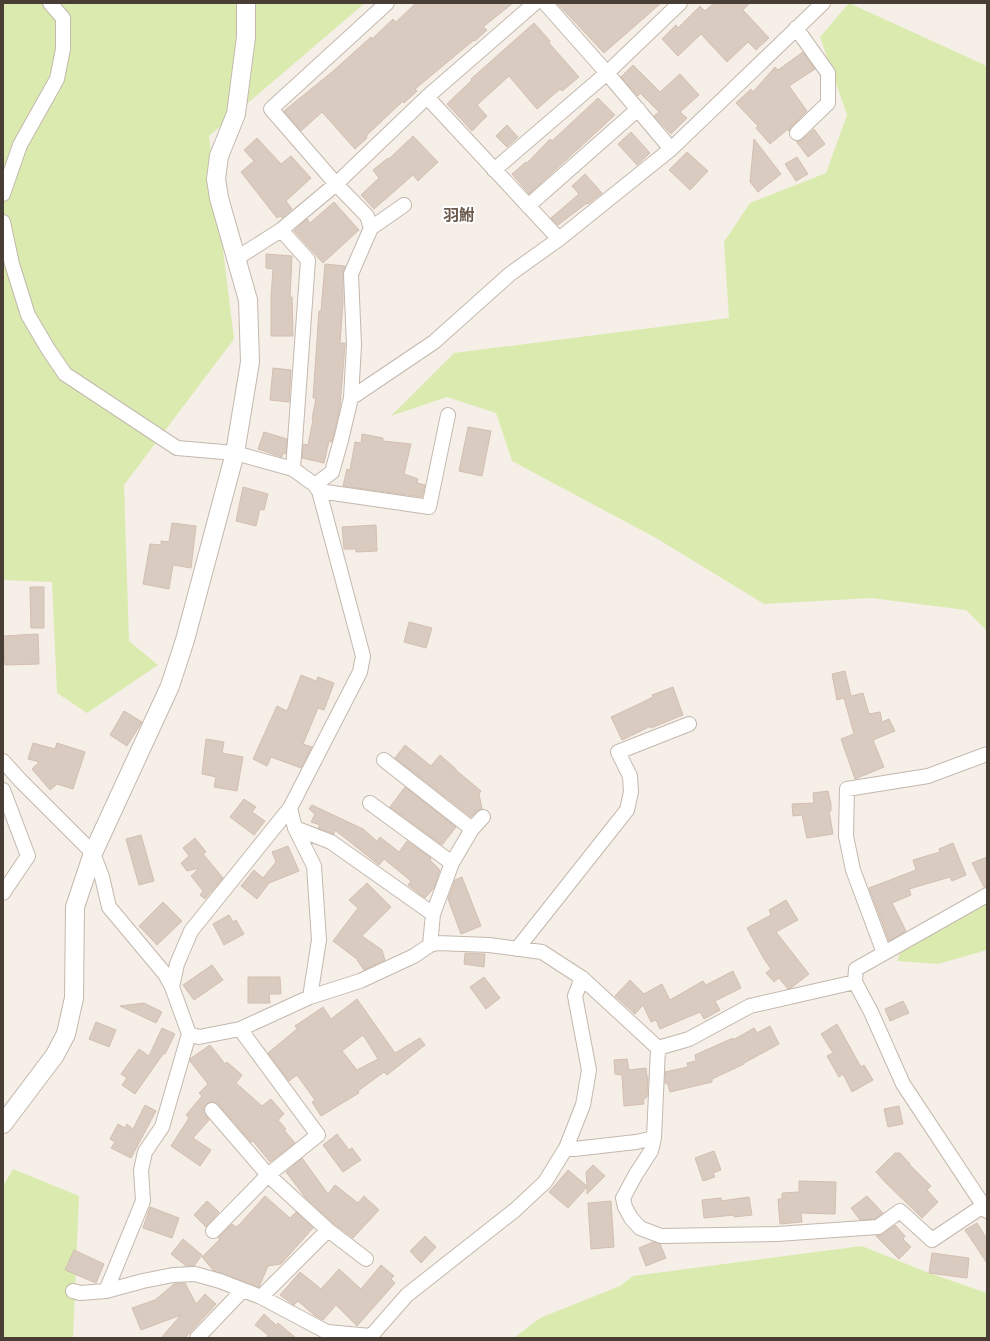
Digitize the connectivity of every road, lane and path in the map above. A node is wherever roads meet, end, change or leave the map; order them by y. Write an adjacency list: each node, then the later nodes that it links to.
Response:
1 (50, 3): 16 (street)
2 (246, 3): 23 (street)
3 (387, 3): 15 (street)
4 (535, 3): 10 (street)
5 (545, 3): 9 (street)
6 (680, 3): 9 (street)
7 (823, 3): 8 (street)
8 (796, 28): 12 (street); 13 (street)
9 (607, 73): 11 (street); 14 (street)
10 (427, 97): 14 (street); 15 (street)
11 (638, 109): 13 (street); 18 (street)
12 (797, 133)
13 (671, 149): 22 (street)
14 (494, 170): 18 (street)
15 (336, 184): 20 (street); 21 (street)
16 (3, 194)
17 (404, 205): 20 (street)
18 (528, 206): 22 (street)
19 (3, 222): 26 (street)
20 (371, 228): 24 (street)
21 (281, 230): 23 (street); 27 (street)
22 (559, 239): 24 (street)
23 (237, 258): 26 (street)
24 (352, 398): 28 (street)
25 (448, 415): 28 (street)
26 (235, 453): 27 (street); 39 (street)
27 (292, 469): 28 (street)
28 (317, 488): 35 (street)
29 (689, 724): 45 (street)
30 (987, 754): 46 (street)
31 (384, 760): 38 (street)
32 (3, 761): 39 (street)
33 (3, 790): 41 (street)
34 (370, 802): 40 (street)
35 (290, 808): 37 (street); 49 (street)
36 (483, 817): 38 (street)
37 (296, 828): 43 (street); 50 (street)
38 (472, 829): 40 (street)
39 (93, 853): 49 (street); 55 (street)
40 (452, 863): 43 (street)
41 (4, 890)
42 (987, 895): 46 (street)
43 (433, 914): 44 (street)
44 (430, 945): 45 (street); 50 (street)
45 (517, 949): 47 (street)
46 (884, 953): 48 (street)
47 (582, 978): 53 (street); 57 (street)
48 (855, 982): 53 (street); 59 (street)
49 (172, 987): 52 (street)
50 (310, 997): 51 (street)
51 (240, 1028): 52 (street); 58 (street)
52 (189, 1034): 64 (street)
53 (658, 1048): 56 (street)
54 (212, 1110): 58 (street)
55 (3, 1124)
56 (654, 1138): 57 (street); 59 (street)
57 (566, 1148): 68 (street)
58 (268, 1175): 60 (street); 61 (street)
59 (985, 1209)
60 (328, 1230): 62 (street); 66 (street)
61 (213, 1231)
62 (366, 1259)
63 (73, 1291): 64 (street)
64 (106, 1291): 65 (street)
65 (242, 1291): 66 (street); 69 (street)
66 (261, 1297): 67 (street)
67 (324, 1335): 68 (street)
68 (371, 1337)
69 (197, 1338)

